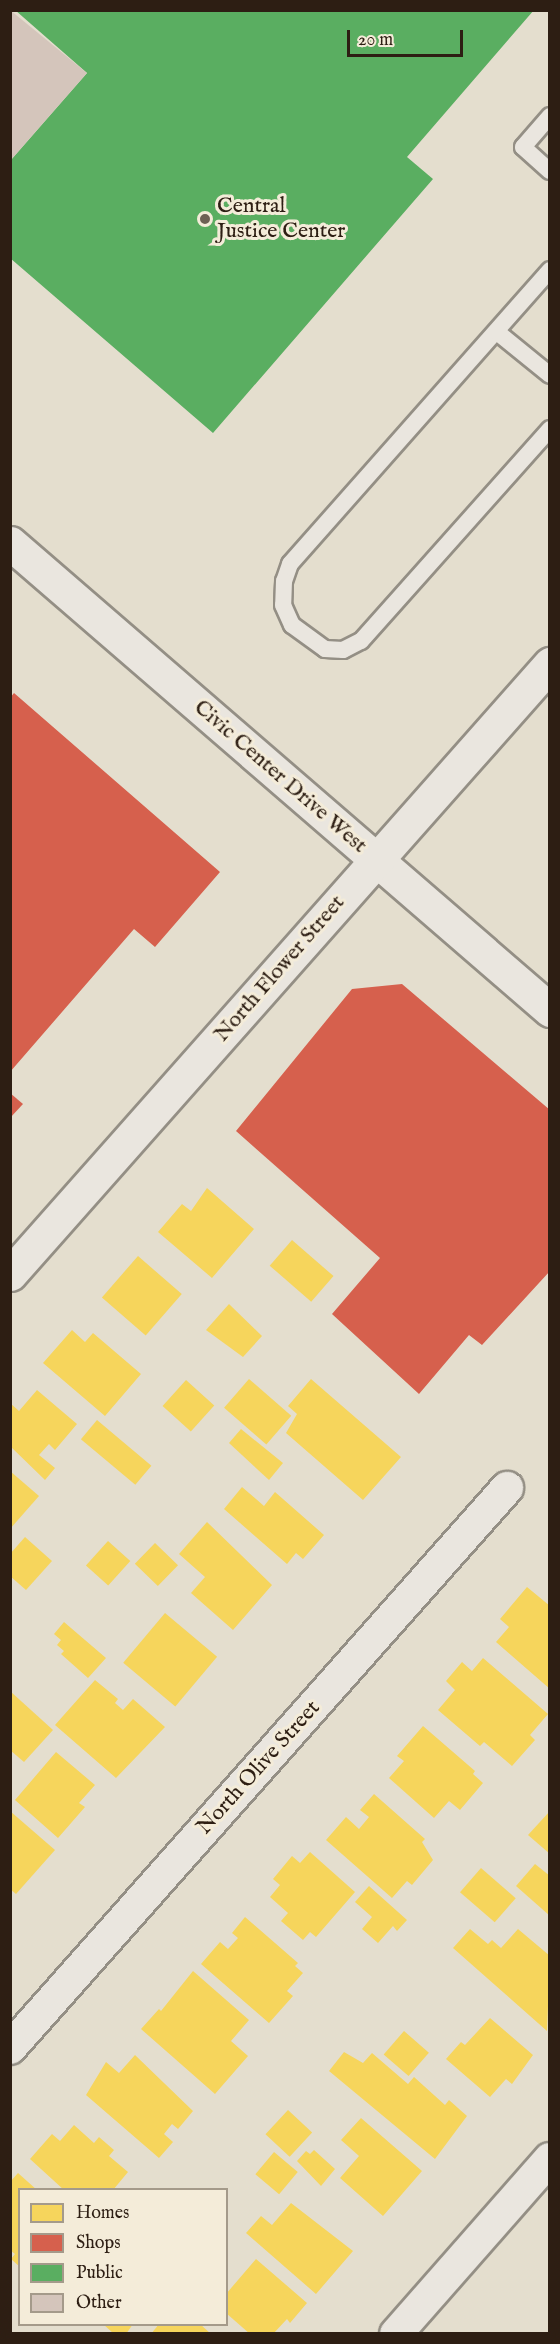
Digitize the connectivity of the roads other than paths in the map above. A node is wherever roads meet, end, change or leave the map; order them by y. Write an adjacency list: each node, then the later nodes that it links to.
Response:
1 (549, 116): 2 (lane)
2 (549, 171)
3 (549, 270): 4 (lane)
4 (497, 332): 5 (lane); 6 (lane)
5 (549, 375)
6 (549, 429)
7 (10, 543): 9 (main road, Civic Center Drive West)
8 (549, 664): 9 (main road, North Flower Street)
9 (376, 860): 10 (main road, Civic Center Drive West); 11 (main road, North Flower Street)
10 (549, 1010)
11 (10, 1274)
12 (507, 1488): 13 (street, North Olive Street)
13 (10, 2048)
14 (549, 2159): 15 (street)
15 (396, 2334)

